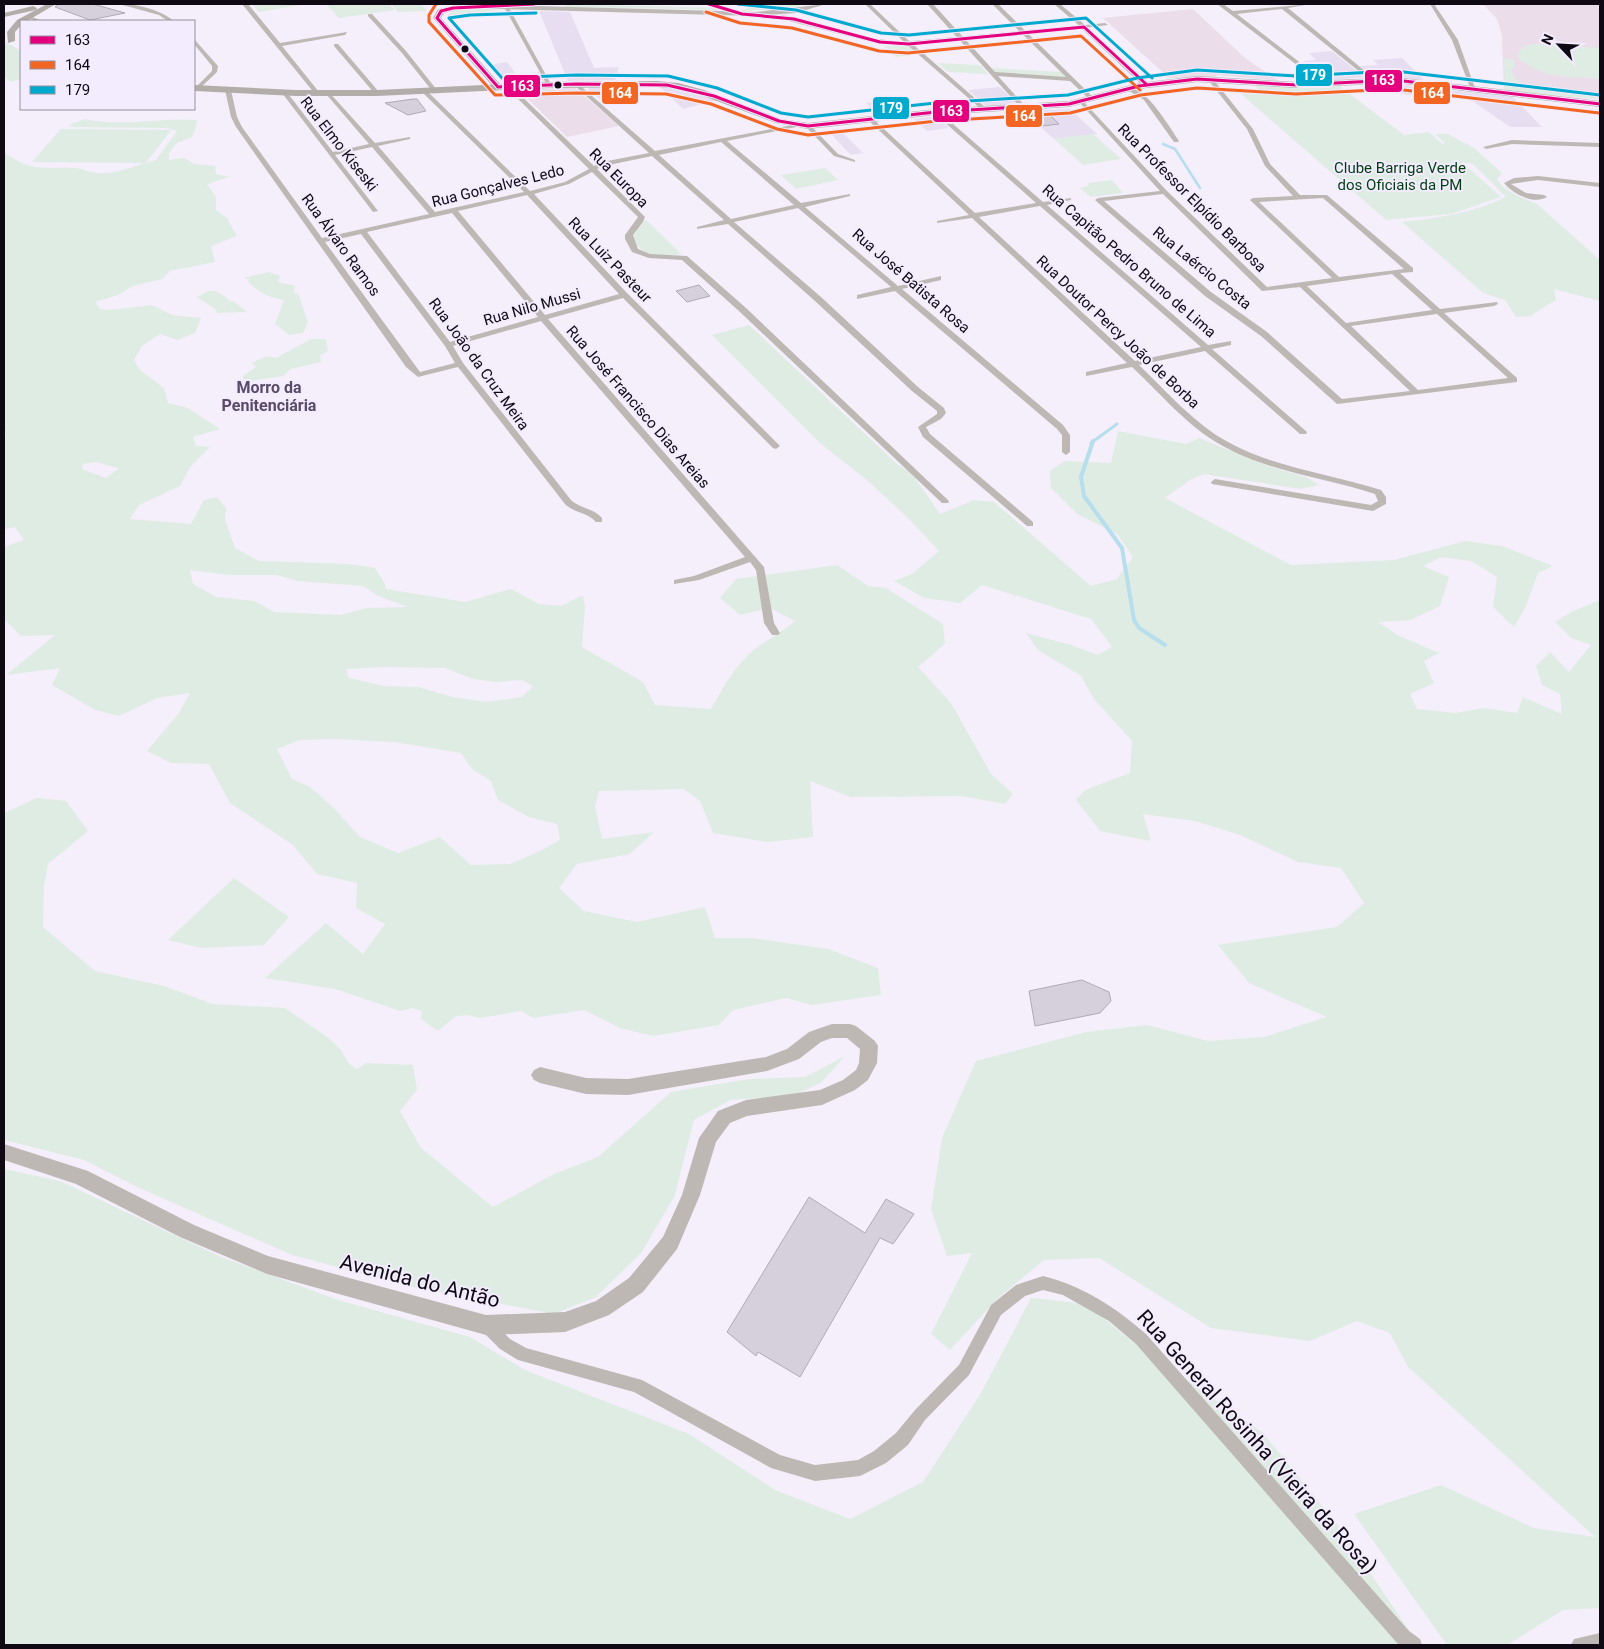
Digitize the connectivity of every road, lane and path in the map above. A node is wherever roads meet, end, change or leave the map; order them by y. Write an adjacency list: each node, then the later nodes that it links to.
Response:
1 (42, 4): 19 (main road)
2 (52, 4): 20 (main road)
3 (122, 4): 23 (street)
4 (245, 4): 35 (street)
5 (822, 4): 14 (street)
6 (867, 4): 34 (street)
7 (930, 4): 32 (street)
8 (995, 4): 30 (street)
9 (1057, 4): 27 (street)
10 (1220, 4): 16 (street)
11 (1309, 4): 15 (street)
12 (1432, 4): 53 (street)
13 (505, 6): 17 (street); 47 (street); 49 (street)
14 (803, 7): 17 (street); 25 (street)
15 (1283, 7): 16 (street); 43 (street)
16 (1233, 13): 46 (street)
17 (756, 14): 25 (street)
18 (370, 15): 54 (street)
19 (4, 16): 24 (main road)
20 (31, 16): 21 (main road); 22 (street)
21 (24, 20)
22 (38, 20)
23 (169, 20)
24 (19, 23): 28 (main road); 31 (main road)
25 (817, 24): 34 (street)
26 (1105, 25): 27 (street)
27 (1084, 27): 30 (street); 45 (street)
28 (4, 28)
29 (345, 33): 35 (street)
30 (1025, 33): 32 (street); 39 (street)
31 (7, 38): 37 (main road)
32 (962, 39): 34 (street); 38 (street)
33 (195, 42): 50 (street)
34 (910, 44): 64 (street)
35 (279, 45): 57 (street)
36 (336, 45): 59 (street)
37 (20, 46)
38 (987, 67): 39 (street); 40 (street)
39 (1064, 71): 41 (street)
40 (994, 74): 41 (street); 63 (street)
41 (1072, 79): 60 (street)
42 (1211, 80): 45 (main road); 46 (main road); 84 (street)
43 (1373, 80): 46 (main road); 53 (main road)
44 (576, 84): 47 (main road); 67 (main road); 76 (street)
45 (1146, 84): 51 (main road)
46 (1325, 84)
47 (550, 85): 48 (main road)
48 (508, 86): 49 (main road); 78 (street, Rua Europa)
49 (498, 87): 54 (main road)
50 (196, 88): 52 (main road)
51 (1128, 88): 60 (main road); 71 (street)
52 (228, 90): 55 (main road); 96 (street, Rua Álvaro Ramos)
53 (1474, 90): 62 (main road)
54 (435, 91): 56 (main road)
55 (284, 92): 57 (main road); 75 (street, Rua Elmo Kiseski)
56 (425, 92): 59 (main road); 81 (street, Rua Luiz Pasteur)
57 (317, 93): 58 (main road)
58 (328, 93): 59 (main road); 72 (street)
59 (377, 93)
60 (1092, 99): 61 (main road)
61 (1082, 102): 63 (main road); 80 (street, Rua Professor Elpídio Barbosa)
62 (1600, 104)
63 (1023, 107): 64 (main road)
64 (983, 108): 65 (main road)
65 (936, 112): 66 (main road); 86 (street, Rua Capitão Pedro Bruno de Lima)
66 (870, 119): 68 (main road); 91 (street, Rua Doutor Percy João de Borba)
67 (796, 125): 68 (main road); 70 (street, Rua Gonçalves Ledo)
68 (808, 126): 77 (street)
69 (408, 138): 72 (street)
70 (722, 140): 76 (street, Rua Gonçalves Ledo); 87 (street, Rua José Batista Rosa)
71 (1176, 141)
72 (373, 145): 75 (street); 90 (street)
73 (1600, 145): 74 (street)
74 (1486, 146)
75 (331, 154): 89 (street, Rua Elmo Kiseski)
76 (654, 154): 78 (street, Rua Gonçalves Ledo); 92 (street)
77 (853, 161)
78 (591, 169): 81 (street, Rua Gonçalves Ledo); 119 (street, Rua Europa)
79 (1600, 184): 83 (street)
80 (1165, 192): 100 (street, Rua Professor Elpídio Barbosa); 114 (street, Rua Laércio Costa)
81 (528, 193): 88 (street, Rua Gonçalves Ledo); 102 (street, Rua Luiz Pasteur)
82 (848, 195): 87 (street)
83 (1544, 197)
84 (1298, 198): 97 (street); 99 (street)
85 (1069, 199): 86 (street)
86 (1042, 204): 91 (street); 110 (street, Rua Capitão Pedro Bruno de Lima)
87 (802, 206): 92 (street); 101 (street, Rua José Batista Rosa)
88 (453, 210): 90 (street, Rua Gonçalves Ledo); 106 (street, Rua José Francisco Dias Areias)
89 (375, 211)
90 (434, 215): 95 (street, Rua Gonçalves Ledo)
91 (973, 216): 93 (street); 112 (street, Rua Doutor Percy João de Borba)
92 (730, 222): 94 (street); 121 (street)
93 (939, 222)
94 (699, 228)
95 (363, 231): 96 (street, Rua Gonçalves Ledo); 109 (street, Rua João da Cruz Meira)
96 (320, 241): 111 (street, Rua Álvaro Ramos)
97 (1394, 272): 99 (street); 105 (street)
98 (938, 278): 101 (street)
99 (1337, 280): 100 (street)
100 (1301, 284): 107 (street)
101 (897, 288): 103 (street); 117 (street, Rua José Batista Rosa)
102 (624, 296): 106 (street, Rua Nilo Mussi); 116 (street, Rua Luiz Pasteur)
103 (860, 297)
104 (1494, 304): 105 (street)
105 (1438, 311): 107 (street); 114 (street)
106 (543, 318): 109 (street, Rua Nilo Mussi); 122 (street, Rua José Francisco Dias Areias)
107 (1345, 326): 114 (street)
108 (1228, 343): 110 (street)
109 (448, 345): 111 (street, Rua João da Cruz Meira)
110 (1207, 348): 112 (street); 115 (street, Rua Capitão Pedro Bruno de Lima)
111 (460, 364): 120 (street, Rua João da Cruz Meira)
112 (1133, 364): 113 (street); 118 (street, Rua Doutor Percy João de Borba)
113 (1089, 374)
114 (1416, 392)
115 (1303, 432)
116 (776, 446)
117 (1066, 452)
118 (1215, 482)
119 (945, 501)
120 (599, 520)
121 (1030, 524)
122 (751, 558): 123 (street); 124 (street, Rua José Francisco Dias Areias)
123 (677, 582)
124 (775, 633)
125 (540, 1075): 127 (street, Avenida do Antão)
126 (4, 1152): 127 (street, Avenida do Antão)
127 (486, 1326): 129 (street, Rua General Rosinha (Vieira da Rosa))
128 (1600, 1642): 130 (street)
129 (1414, 1645)
130 (1580, 1645)

